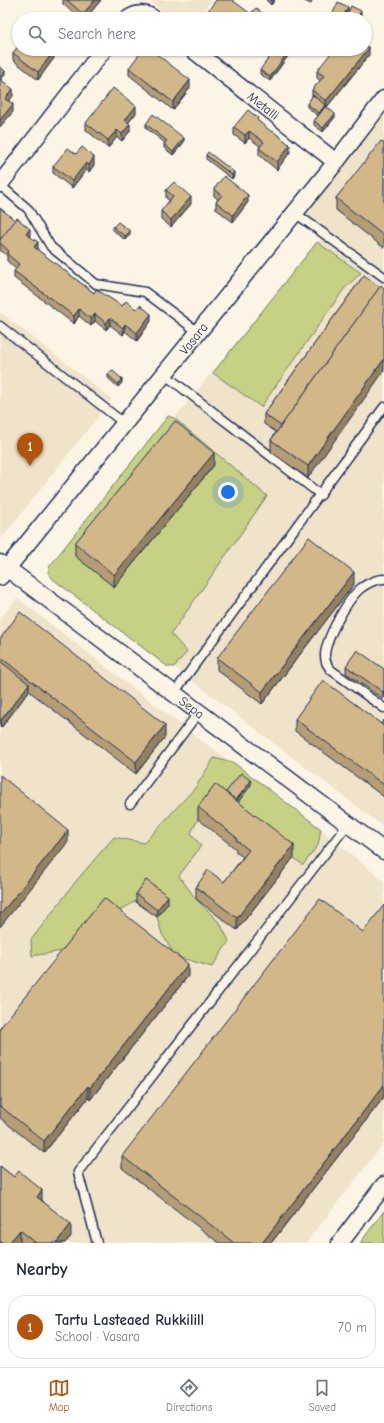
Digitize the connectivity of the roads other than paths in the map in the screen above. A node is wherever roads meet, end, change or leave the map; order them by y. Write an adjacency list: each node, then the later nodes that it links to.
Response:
1 (99, 56): 5 (street)
2 (201, 56): 4 (street, Metalli)
3 (384, 99): 4 (street, Vasara)
4 (336, 162): 6 (street, Vasara)
5 (0, 185): 9 (lane)
6 (295, 212): 7 (lane); 9 (street, Vasara)
7 (384, 277)
8 (0, 326): 12 (lane)
9 (198, 332): 10 (street, Vasara)
10 (164, 374): 12 (street, Vasara); 13 (lane)
11 (384, 407): 13 (lane)
12 (125, 424): 14 (street, Vasara)
13 (320, 495): 16 (lane)
14 (2, 570): 16 (street, Sepa)
15 (384, 579): 17 (lane)
16 (174, 693): 18 (street, Sepa)
17 (384, 708)
18 (199, 712): 19 (lane); 20 (street, Sepa)
19 (130, 804)
20 (348, 824): 21 (street, Sepa); 23 (lane)
21 (384, 851)
22 (384, 1185): 24 (street)
23 (97, 1243)
24 (340, 1243)

